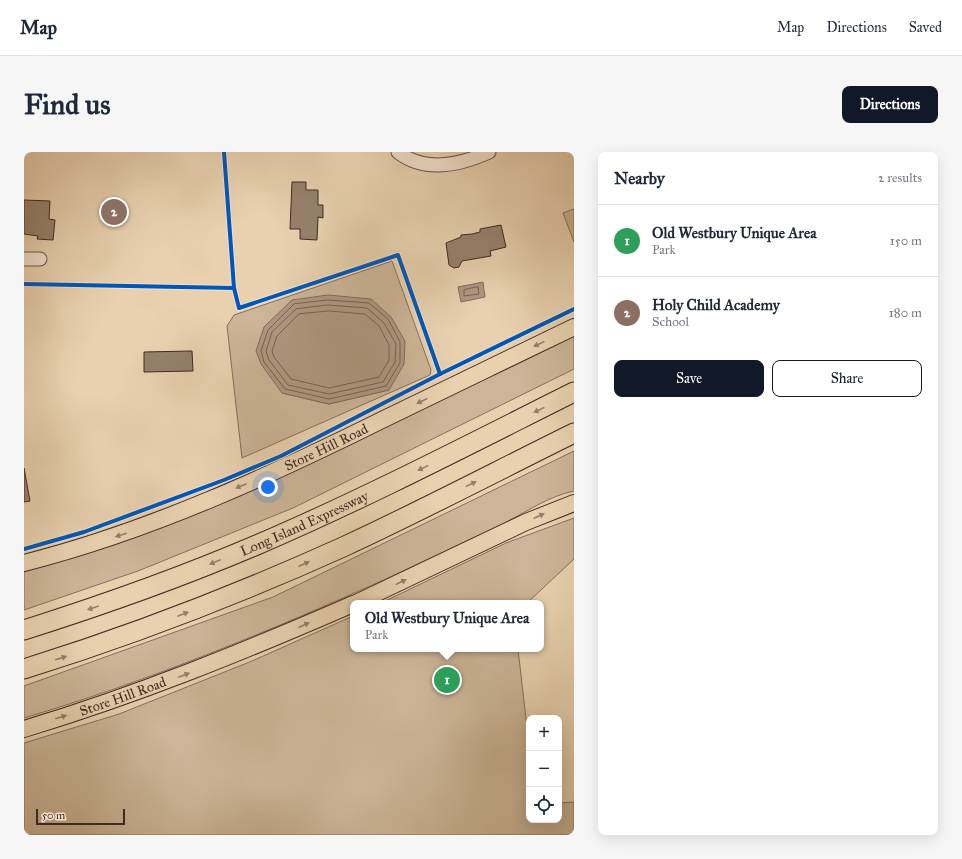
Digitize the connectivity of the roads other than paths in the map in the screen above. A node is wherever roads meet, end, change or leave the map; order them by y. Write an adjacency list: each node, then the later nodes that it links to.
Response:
1 (398, 152): 2 (street)
2 (489, 152)
3 (24, 259): 4 (street)
4 (40, 259)
5 (574, 327): 9 (main road, Store Hill Road, one-way to 9)
6 (574, 392): 12 (highway, Long Island Expressway, one-way to 12)
7 (574, 433): 13 (highway, one-way to 7)
8 (574, 502): 10 (main road, one-way to 8)
9 (24, 563)
10 (362, 600)
11 (350, 605): 14 (main road, Store Hill Road, one-way to 11)
12 (24, 630)
13 (24, 669)
14 (24, 729)

